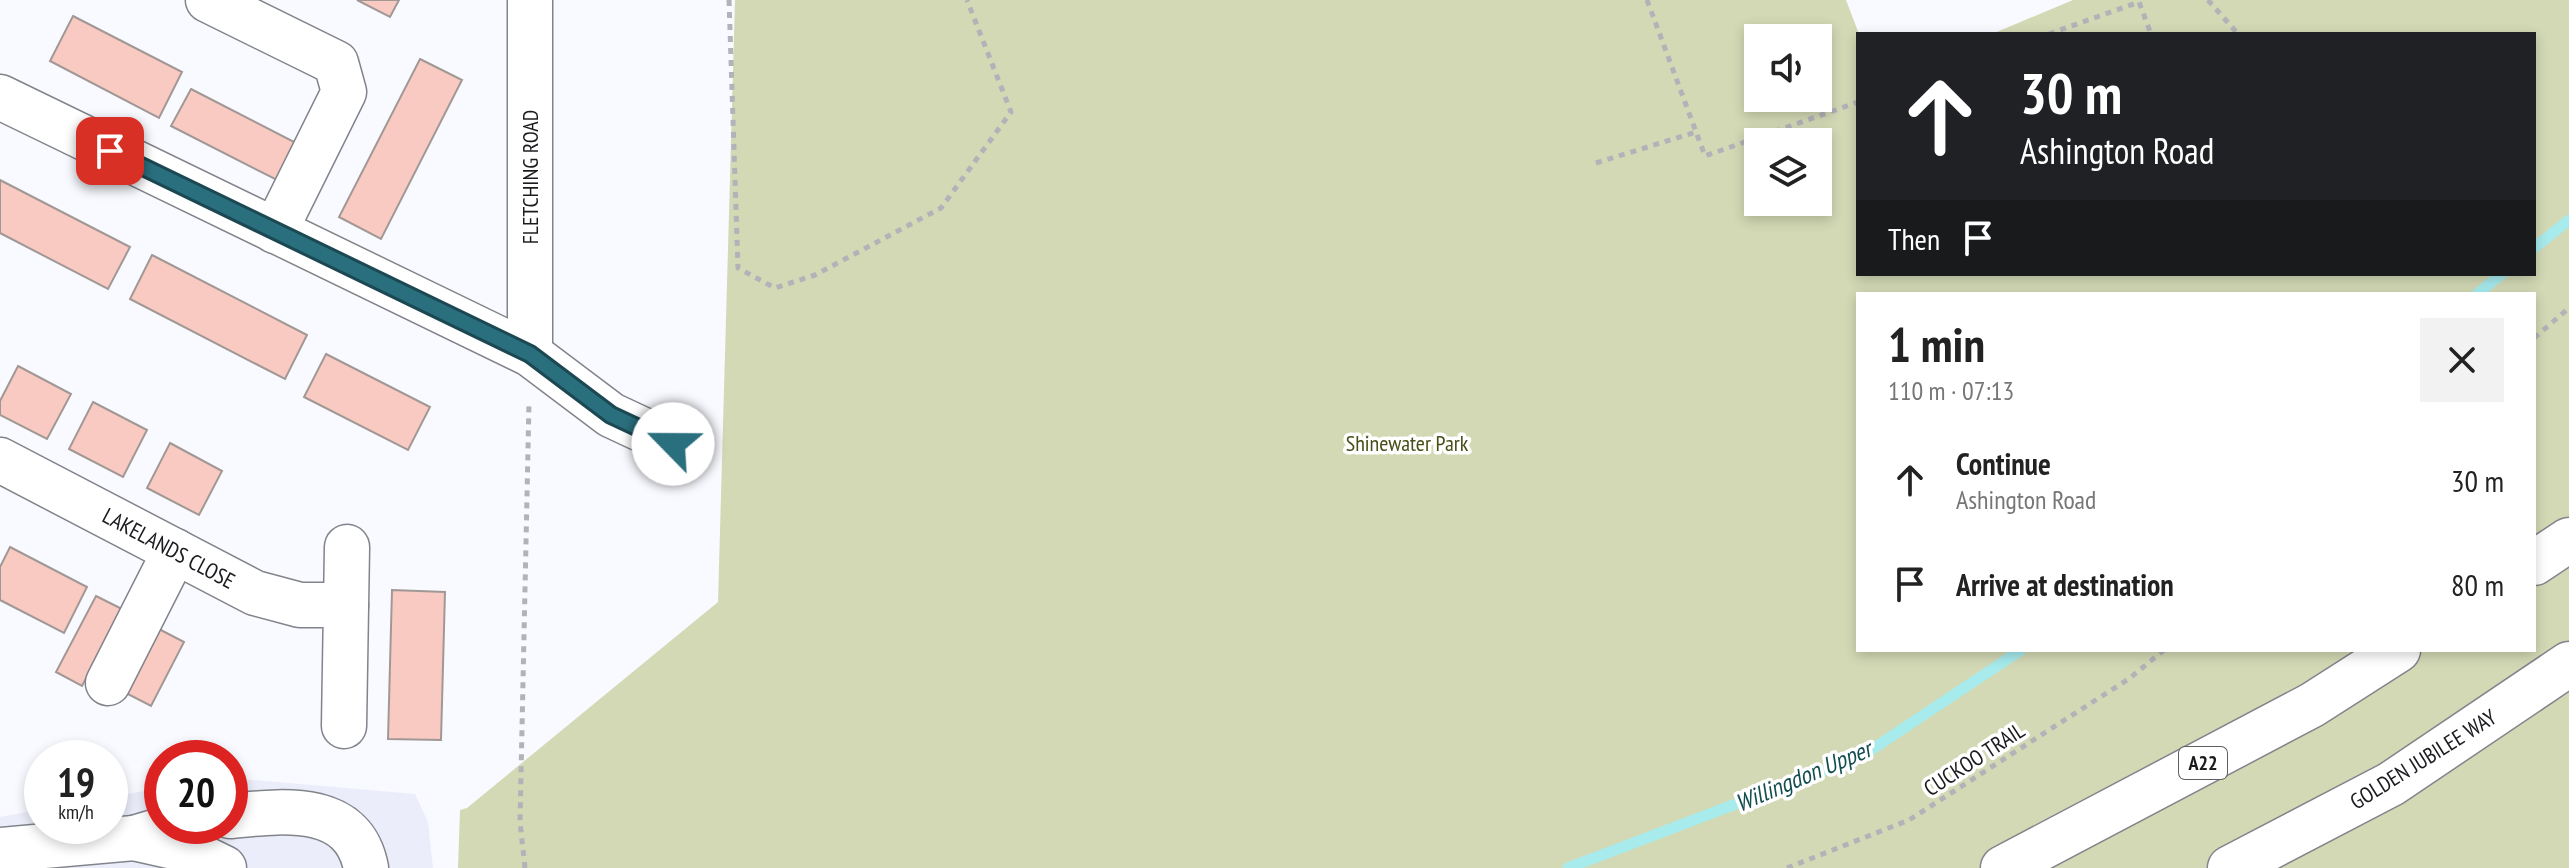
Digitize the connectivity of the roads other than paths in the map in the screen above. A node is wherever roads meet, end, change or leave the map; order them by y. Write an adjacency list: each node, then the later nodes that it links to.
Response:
1 (208, 0): 4 (main road)
2 (530, 0): 5 (main road, FLETCHING ROAD)
3 (0, 97): 4 (main road)
4 (275, 231): 5 (main road)
5 (530, 354): 6 (main road)
6 (673, 444)
7 (0, 460): 10 (main road, LAKELANDS CLOSE)
8 (2569, 540): 11 (main road)
9 (347, 547): 12 (main road)
10 (175, 551): 12 (main road, LAKELANDS CLOSE); 15 (main road)
11 (2536, 562)
12 (346, 605): 16 (main road)
13 (2395, 652): 23 (main road, A22)
14 (2569, 664): 24 (main road, GOLDEN JUBILEE WAY)
15 (108, 683)
16 (344, 726)
17 (248, 815): 22 (main road)
18 (144, 833): 20 (main road)
19 (176, 844): 21 (main road)
20 (0, 850)
21 (224, 868)
22 (366, 868)
23 (2003, 868)
24 (2230, 868)

